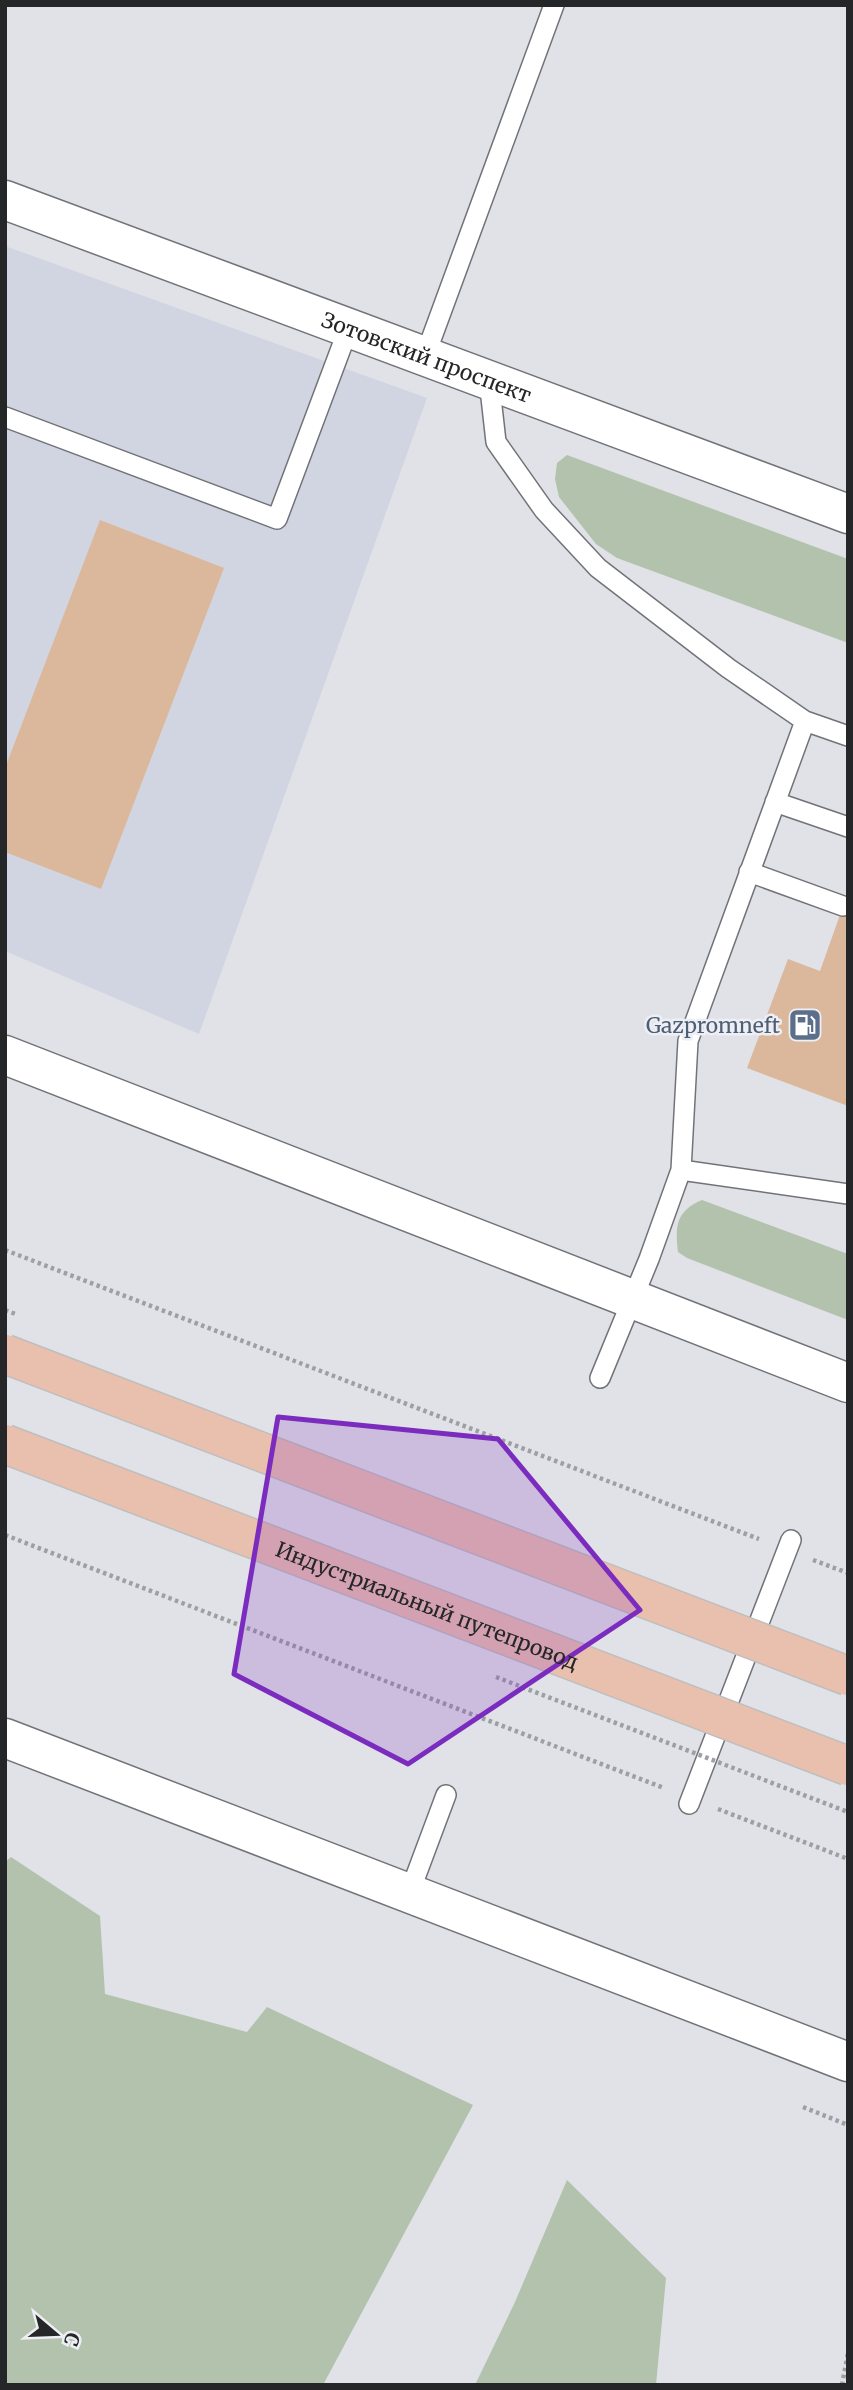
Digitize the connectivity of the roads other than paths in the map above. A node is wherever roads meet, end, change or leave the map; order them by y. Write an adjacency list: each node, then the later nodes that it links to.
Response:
1 (554, 5): 4 (lane)
2 (5, 200): 3 (street, Зотовский проспект)
3 (349, 327): 4 (street, Зотовский проспект); 6 (lane)
4 (425, 356): 5 (street, Зотовский проспект)
5 (489, 380): 7 (street, Зотовский проспект); 8 (lane)
6 (5, 417)
7 (848, 513)
8 (805, 721): 9 (lane); 10 (lane)
9 (848, 736)
10 (775, 802): 11 (lane); 12 (lane)
11 (848, 827)
12 (749, 872): 13 (lane); 15 (lane)
13 (843, 906)
14 (5, 1055): 17 (street)
15 (681, 1170): 16 (lane); 17 (lane)
16 (848, 1194)
17 (632, 1299): 19 (lane); 20 (street)
18 (5, 1354): 23 (main road, bridge)
19 (600, 1378)
20 (848, 1383)
21 (5, 1444): 25 (main road, Индустриальный путепровод, bridge)
22 (788, 1545): 27 (lane)
23 (848, 1676)
24 (5, 1738): 28 (street)
25 (848, 1766)
26 (446, 1795): 28 (lane)
27 (690, 1801)
28 (409, 1894): 29 (street)
29 (848, 2063)

